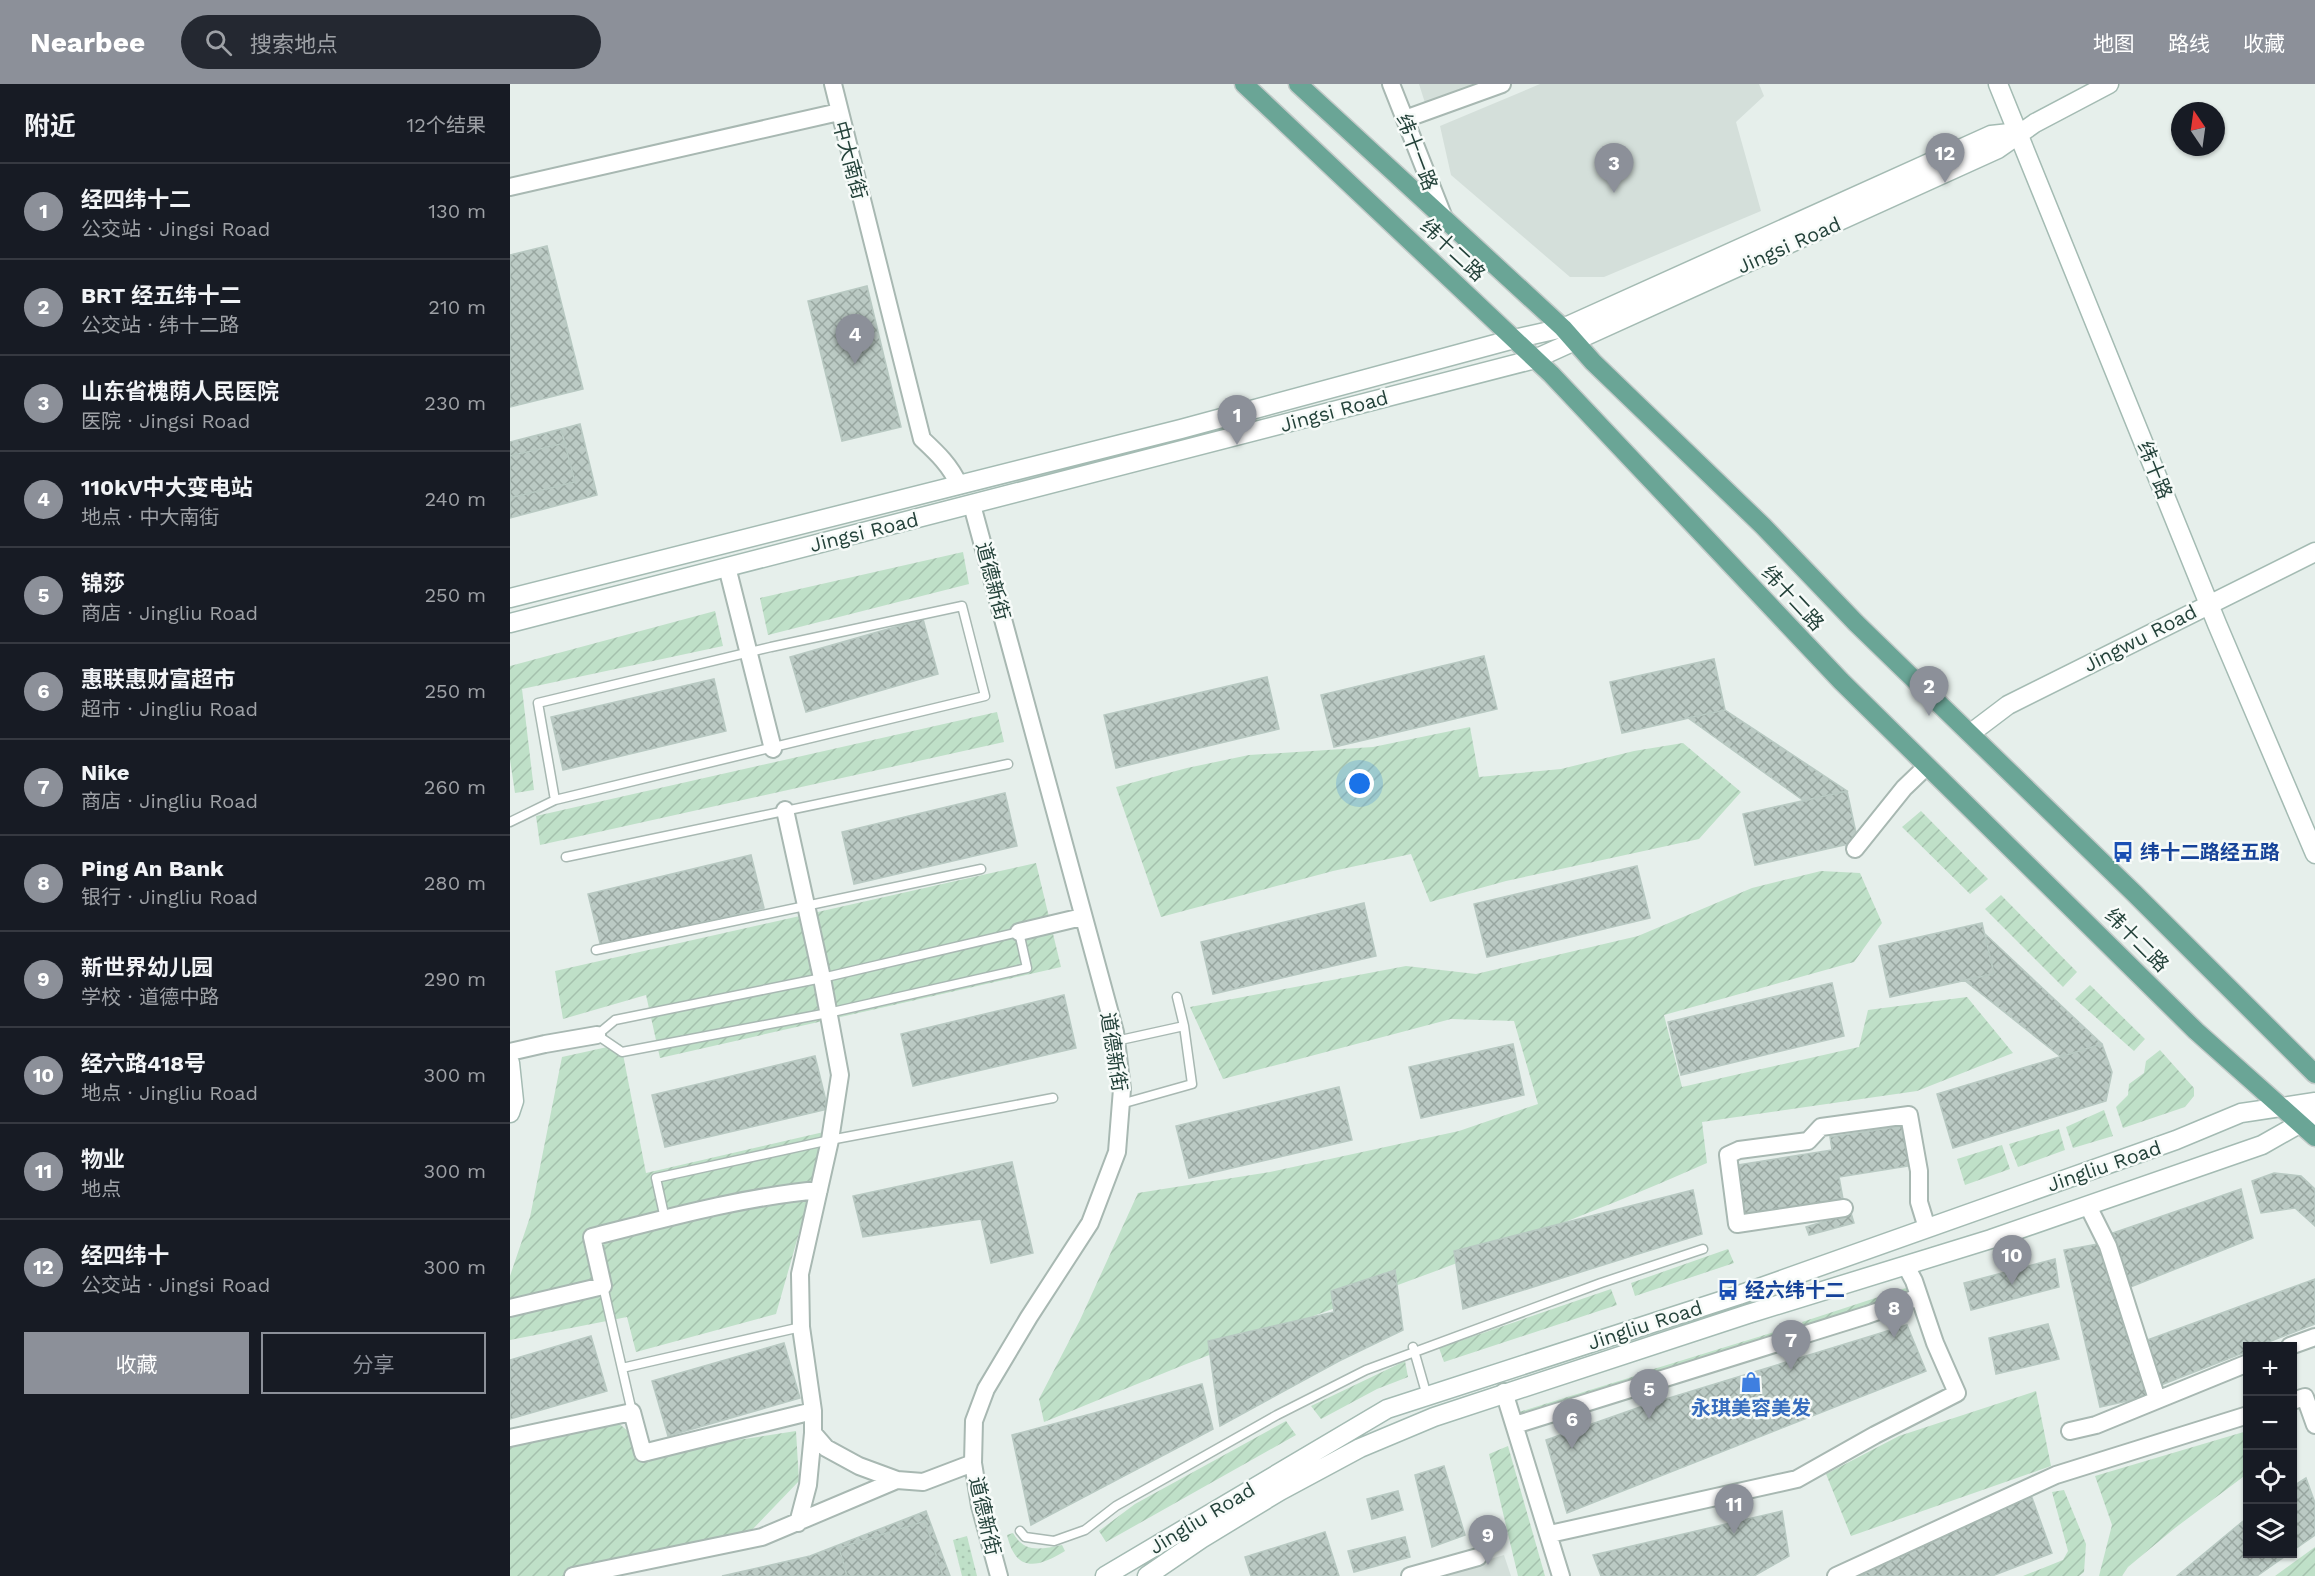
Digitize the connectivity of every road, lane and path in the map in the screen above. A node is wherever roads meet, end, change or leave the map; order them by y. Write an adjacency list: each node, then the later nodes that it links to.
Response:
1 (833, 84): 8 (street)
2 (1244, 84): 14 (main road, 纬十二路)
3 (1298, 84): 12 (main road, 纬十二路)
4 (1391, 84): 9 (street, 纬十一路)
5 (1502, 84): 9 (street)
6 (1998, 84): 10 (main road, 纬十路)
7 (2109, 84): 10 (main road, Jingsi Road)
8 (839, 112): 11 (street, 中大南街); 16 (street, 中大南街)
9 (1405, 119): 12 (street, 纬十一路)
10 (2019, 132): 13 (main road, Jingsi Road); 21 (main road, 纬十路)
11 (510, 187)
12 (1444, 219): 13 (main road, 纬十二路)
13 (1569, 335): 14 (main road, Jingsi Road); 15 (main road, Jingsi Road); 24 (main road, 纬十二路)
14 (1514, 339): 15 (main road, 纬十二路); 16 (main road, Jingsi Road)
15 (1535, 359): 17 (main road, Jingsi Road); 27 (main road, 纬十二路)
16 (959, 485): 20 (main road, Jingsi Road)
17 (972, 505): 19 (main road, Jingsi Road); 36 (street, 道德新街)
18 (2315, 552): 21 (main road, Jingwu Road)
19 (727, 567): 22 (main road, Jingsi Road); 23 (street)
20 (510, 598)
21 (2209, 604): 24 (main road, Jingwu Road); 32 (main road, 纬十路)
22 (510, 623)
23 (748, 652): 25 (street); 25 (lane); 28 (lane)
24 (1971, 733): 47 (main road, 纬十二路)
25 (772, 749): 28 (lane)
26 (1008, 764): 29 (lane)
27 (1927, 766): 31 (street); 51 (main road, 纬十二路)
28 (555, 800): 30 (lane)
29 (785, 810): 33 (lane); 35 (street)
30 (510, 822)
31 (1855, 849)
32 (2315, 854)
33 (566, 858)
34 (981, 869): 35 (lane)
35 (806, 904): 38 (lane); 39 (street)
36 (1082, 917): 37 (street); 44 (street, 道德新街)
37 (1019, 932): 39 (lane); 41 (lane)
38 (596, 950)
39 (822, 978): 41 (street); 43 (lane)
40 (1177, 997): 42 (lane)
41 (828, 1013): 43 (lane); 55 (street)
42 (1184, 1026): 44 (lane); 50 (lane)
43 (597, 1035): 45 (street)
44 (1116, 1041): 50 (street, 道德新街)
45 (510, 1052)
46 (510, 1063): 52 (main road)
47 (2315, 1074)
48 (1053, 1098): 55 (lane)
49 (2315, 1101): 51 (main road, Jingliu Road)
50 (1121, 1104): 84 (street, 道德新街)
51 (2280, 1107): 53 (main road, 纬十二路); 60 (main road, Jingliu Road)
52 (510, 1113)
53 (2308, 1120): 54 (main road, 纬十二路); 57 (main road, Jingliu Road)
54 (2315, 1137)
55 (830, 1140): 56 (street); 59 (lane)
56 (819, 1191): 59 (street); 66 (street)
57 (2088, 1206): 62 (main road, Jingliu Road); 74 (street)
58 (1844, 1208): 60 (street)
59 (665, 1219): 63 (street)
60 (1927, 1228): 73 (main road, Jingliu Road)
61 (1703, 1249): 69 (lane)
62 (1906, 1266): 64 (street); 72 (main road, Jingliu Road)
63 (603, 1286): 65 (street); 71 (lane)
64 (1919, 1297): 79 (street); 88 (street)
65 (510, 1308)
66 (801, 1327): 71 (lane); 76 (street)
67 (2315, 1337): 68 (street)
68 (2297, 1344)
69 (1414, 1349): 73 (lane); 87 (lane)
70 (2243, 1365): 74 (street)
71 (622, 1368): 77 (lane)
72 (1504, 1392): 79 (street); 94 (main road, Jingliu Road)
73 (1427, 1396): 93 (main road, Jingliu Road)
74 (2157, 1399): 81 (street)
75 (2297, 1399): 80 (street)
76 (813, 1411): 77 (street); 82 (street)
77 (632, 1412): 83 (street)
78 (2243, 1416): 97 (street)
79 (1515, 1425): 88 (street)
80 (2315, 1425)
81 (2070, 1431)
82 (813, 1433): 85 (street); 86 (street)
83 (510, 1438)
84 (973, 1463): 85 (street); 92 (street, 道德新街)
85 (897, 1480): 86 (street)
86 (798, 1523): 90 (street)
87 (1020, 1531)
88 (1550, 1533): 96 (street)
89 (1478, 1557): 95 (street)
90 (615, 1572): 91 (street)
91 (573, 1576)
92 (999, 1576)
93 (1105, 1576)
94 (1147, 1576)
95 (1410, 1576)
96 (1561, 1576)
97 (1836, 1576)

